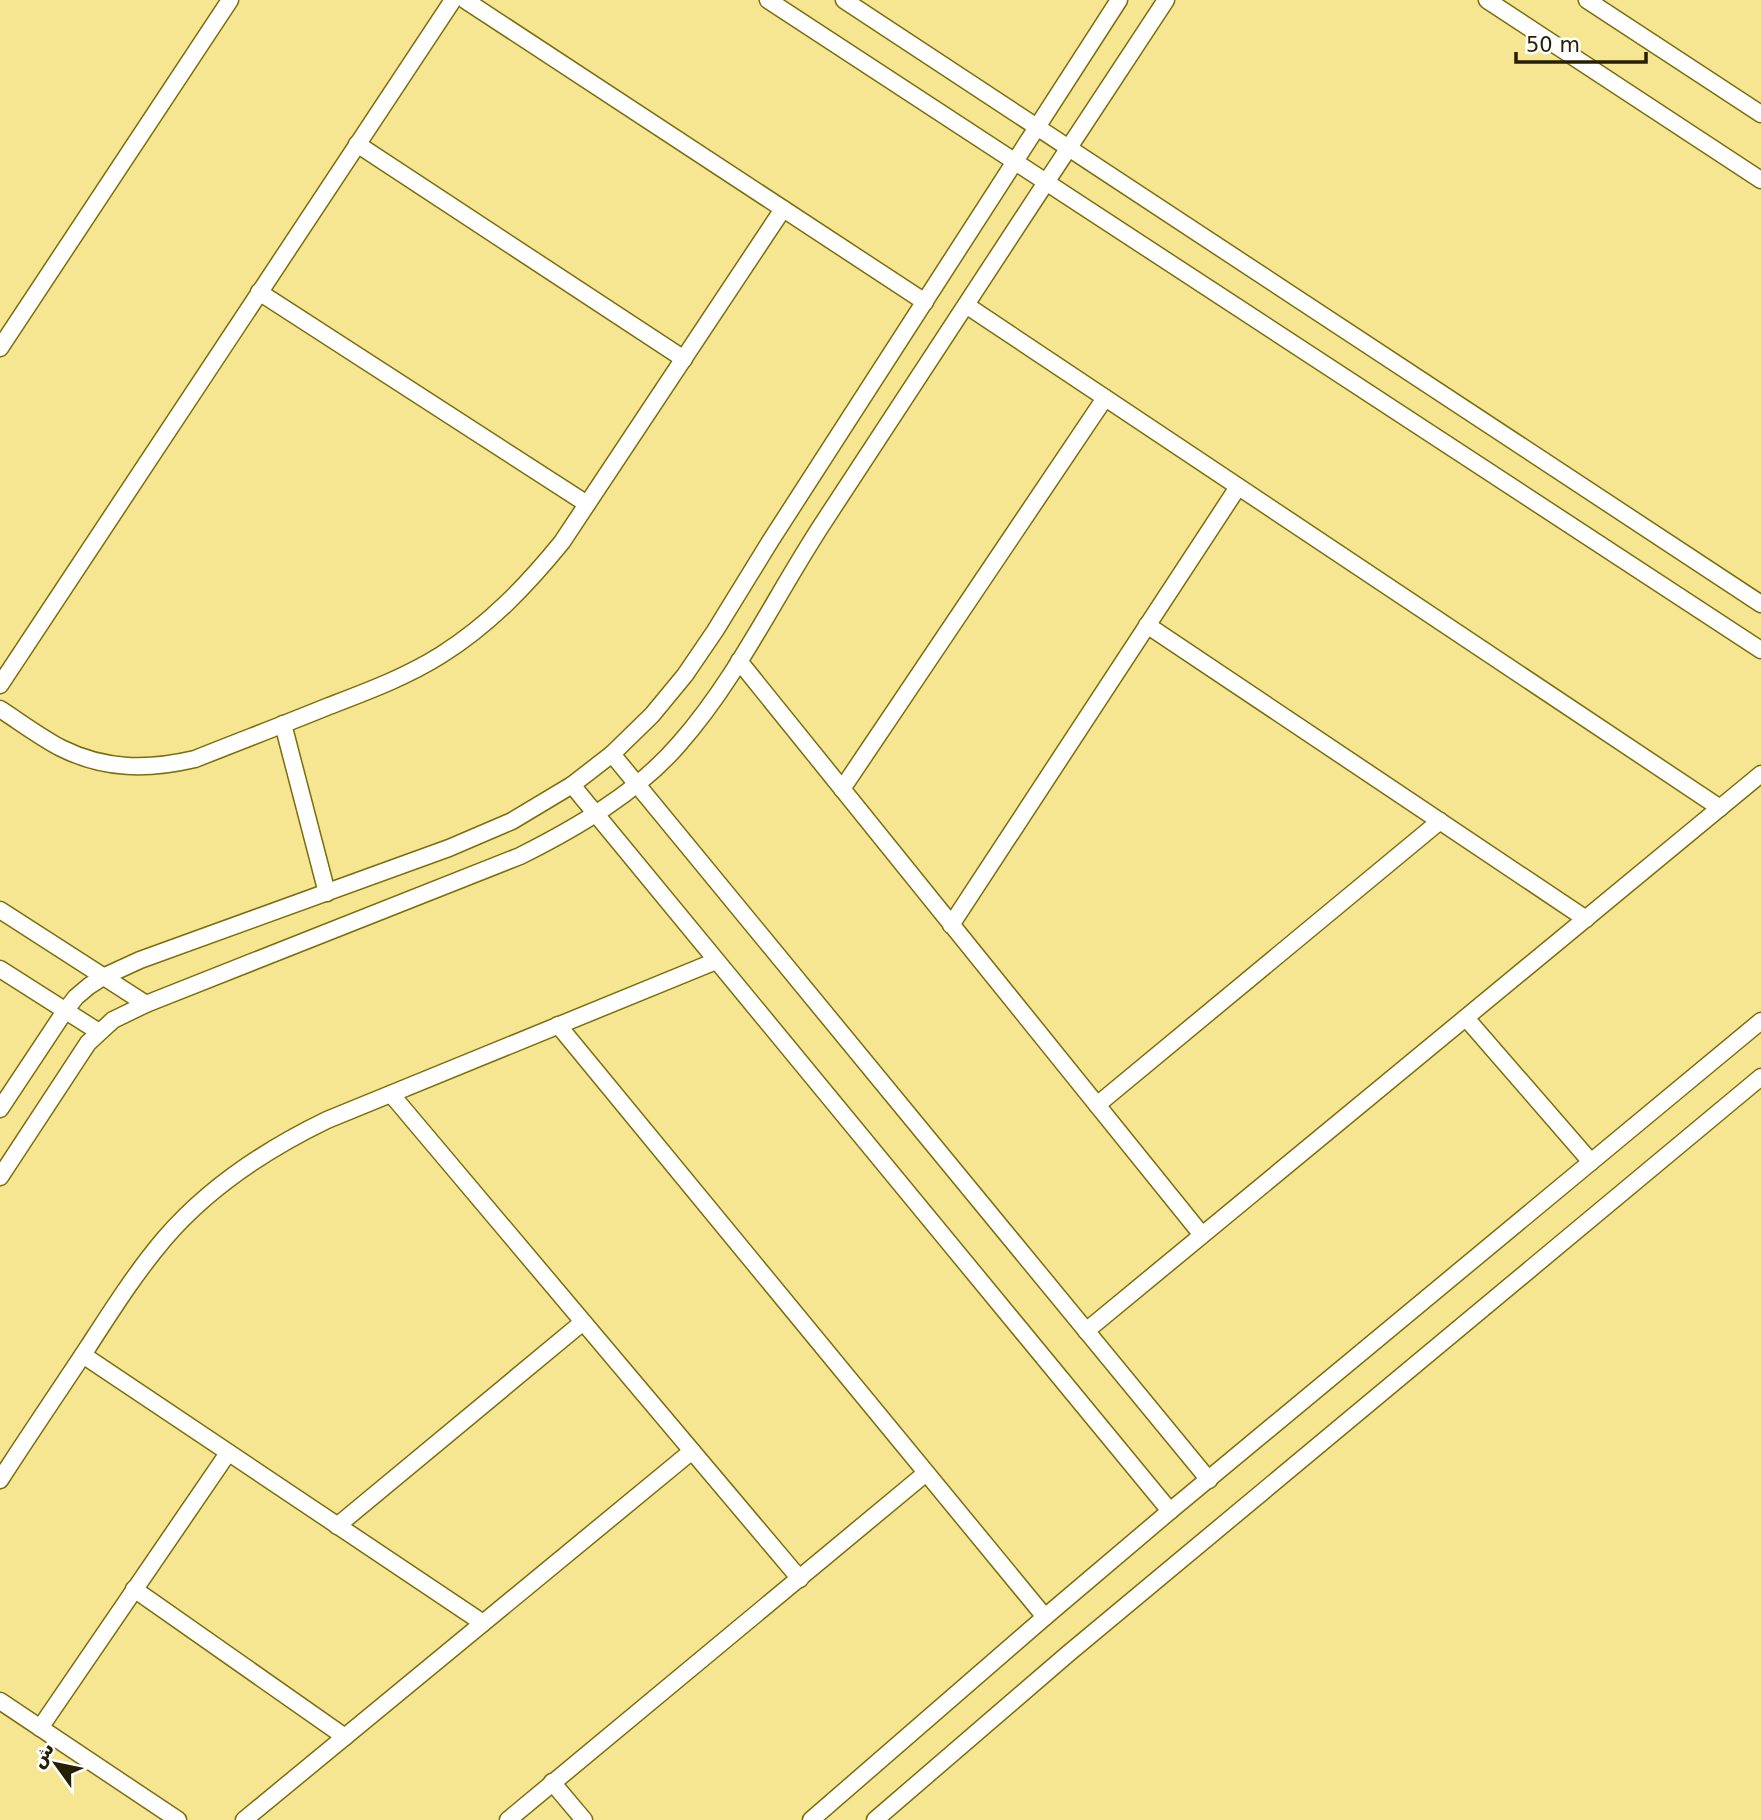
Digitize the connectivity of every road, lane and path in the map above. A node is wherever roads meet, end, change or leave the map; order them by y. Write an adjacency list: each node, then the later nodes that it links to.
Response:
1 (230, 0): 21 (street)
2 (453, 0): 12 (street)
3 (465, 0): 17 (street)
4 (768, 0): 14 (street)
5 (844, 0): 11 (street)
6 (1119, 0): 11 (street)
7 (1166, 0): 13 (street)
8 (1487, 0): 15 (street)
9 (1587, 0): 10 (street)
10 (1761, 114)
11 (1037, 127): 13 (street); 14 (street)
12 (357, 145): 18 (street); 22 (street)
13 (1068, 148): 16 (street); 26 (street)
14 (1015, 162): 16 (street); 19 (street)
15 (1761, 180)
16 (1046, 182): 20 (street); 28 (street)
17 (783, 209): 19 (street); 22 (street)
18 (259, 292): 25 (street); 30 (street)
19 (925, 302): 33 (street)
20 (965, 305): 23 (street); 29 (street)
21 (0, 348)
22 (684, 359): 25 (street)
23 (1105, 398): 24 (street); 37 (street)
24 (1238, 487): 27 (street); 38 (street)
25 (587, 504): 32 (street)
26 (1761, 604)
27 (1147, 625): 40 (street); 44 (street)
28 (1761, 650)
29 (739, 661): 35 (street); 37 (street)
30 (0, 685)
31 (0, 709): 32 (street)
32 (283, 724): 41 (street)
33 (612, 754): 35 (street); 36 (street)
34 (1761, 774): 38 (street)
35 (637, 784): 39 (street); 62 (street)
36 (572, 785): 39 (street); 41 (street)
37 (842, 789): 44 (street)
38 (1720, 808): 43 (street)
39 (595, 814): 45 (street); 48 (street)
40 (1440, 821): 43 (street); 56 (street)
41 (327, 892): 47 (street)
42 (0, 910): 47 (street)
43 (1586, 919): 50 (street)
44 (951, 925): 56 (street)
45 (716, 961): 52 (street); 69 (street)
46 (0, 969): 49 (street)
47 (103, 977): 48 (street); 49 (street)
48 (146, 1004): 53 (street)
49 (65, 1010): 53 (street); 57 (street)
50 (1466, 1018): 58 (street); 60 (street)
51 (1761, 1021): 58 (street)
52 (558, 1026): 55 (street); 66 (street)
53 (99, 1032): 59 (street)
54 (1761, 1077): 84 (street)
55 (391, 1094): 61 (street); 63 (street)
56 (1097, 1105): 60 (street)
57 (0, 1110)
58 (1591, 1162): 68 (street)
59 (0, 1177)
60 (1202, 1235): 62 (street)
61 (583, 1322): 64 (street); 70 (street)
62 (1086, 1331): 68 (street)
63 (83, 1355): 65 (street); 67 (street)
64 (692, 1451): 71 (street); 74 (street)
65 (228, 1453): 70 (street); 72 (street)
66 (926, 1473): 71 (street); 73 (street)
67 (0, 1480)
68 (1209, 1480): 69 (street)
69 (1170, 1511): 73 (street)
70 (337, 1526): 74 (street)
71 (800, 1579): 78 (street)
72 (134, 1589): 76 (street); 77 (street)
73 (1045, 1617): 83 (street)
74 (483, 1623): 77 (street)
75 (0, 1701): 76 (street)
76 (40, 1728): 79 (street)
77 (345, 1737): 80 (street)
78 (552, 1782): 81 (street); 82 (street)
79 (177, 1820)
80 (244, 1820)
81 (508, 1820)
82 (584, 1820)
83 (811, 1820)
84 (875, 1820)

